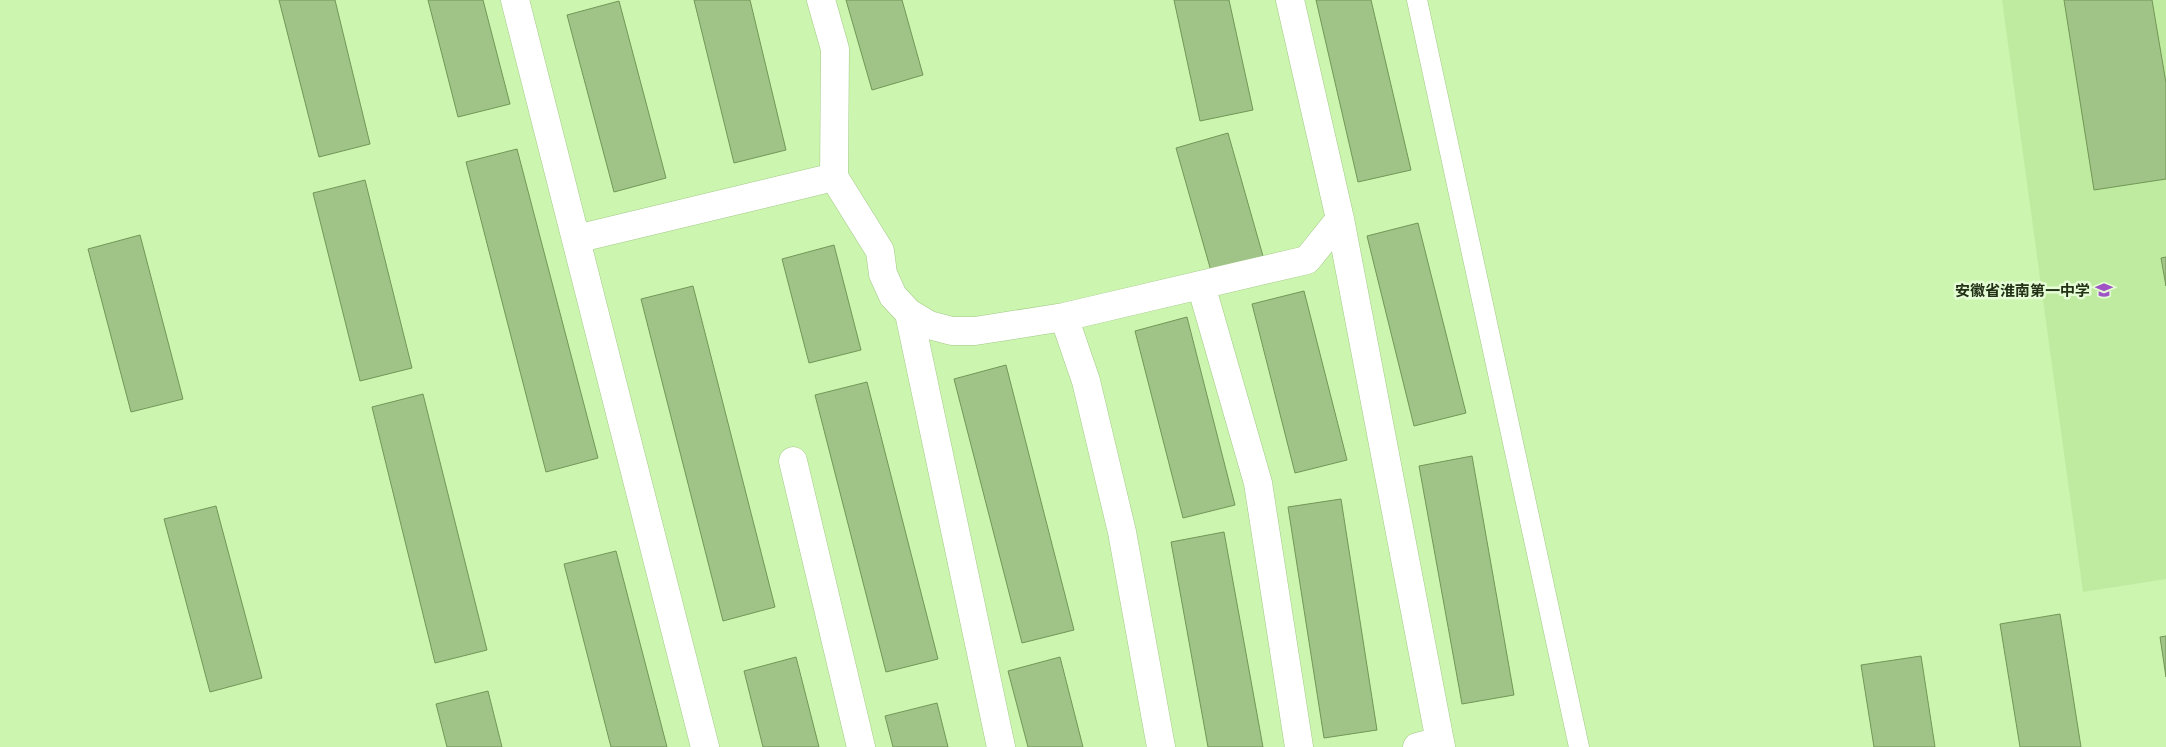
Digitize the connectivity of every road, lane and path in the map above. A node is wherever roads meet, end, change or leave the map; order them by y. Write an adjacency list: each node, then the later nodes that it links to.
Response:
1 (515, 0): 7 (street)
2 (821, 0): 5 (street)
3 (1290, 0): 6 (street)
4 (1417, 0): 18 (street)
5 (834, 178): 7 (street); 9 (street)
6 (1340, 219): 8 (street); 12 (street)
7 (576, 240): 13 (street)
8 (1201, 285): 10 (street); 17 (street)
9 (909, 313): 10 (street); 15 (street)
10 (1064, 316): 16 (street)
11 (793, 461): 14 (street)
12 (1433, 745)
13 (705, 747)
14 (862, 747)
15 (1001, 747)
16 (1161, 747)
17 (1299, 747)
18 (1579, 747)

